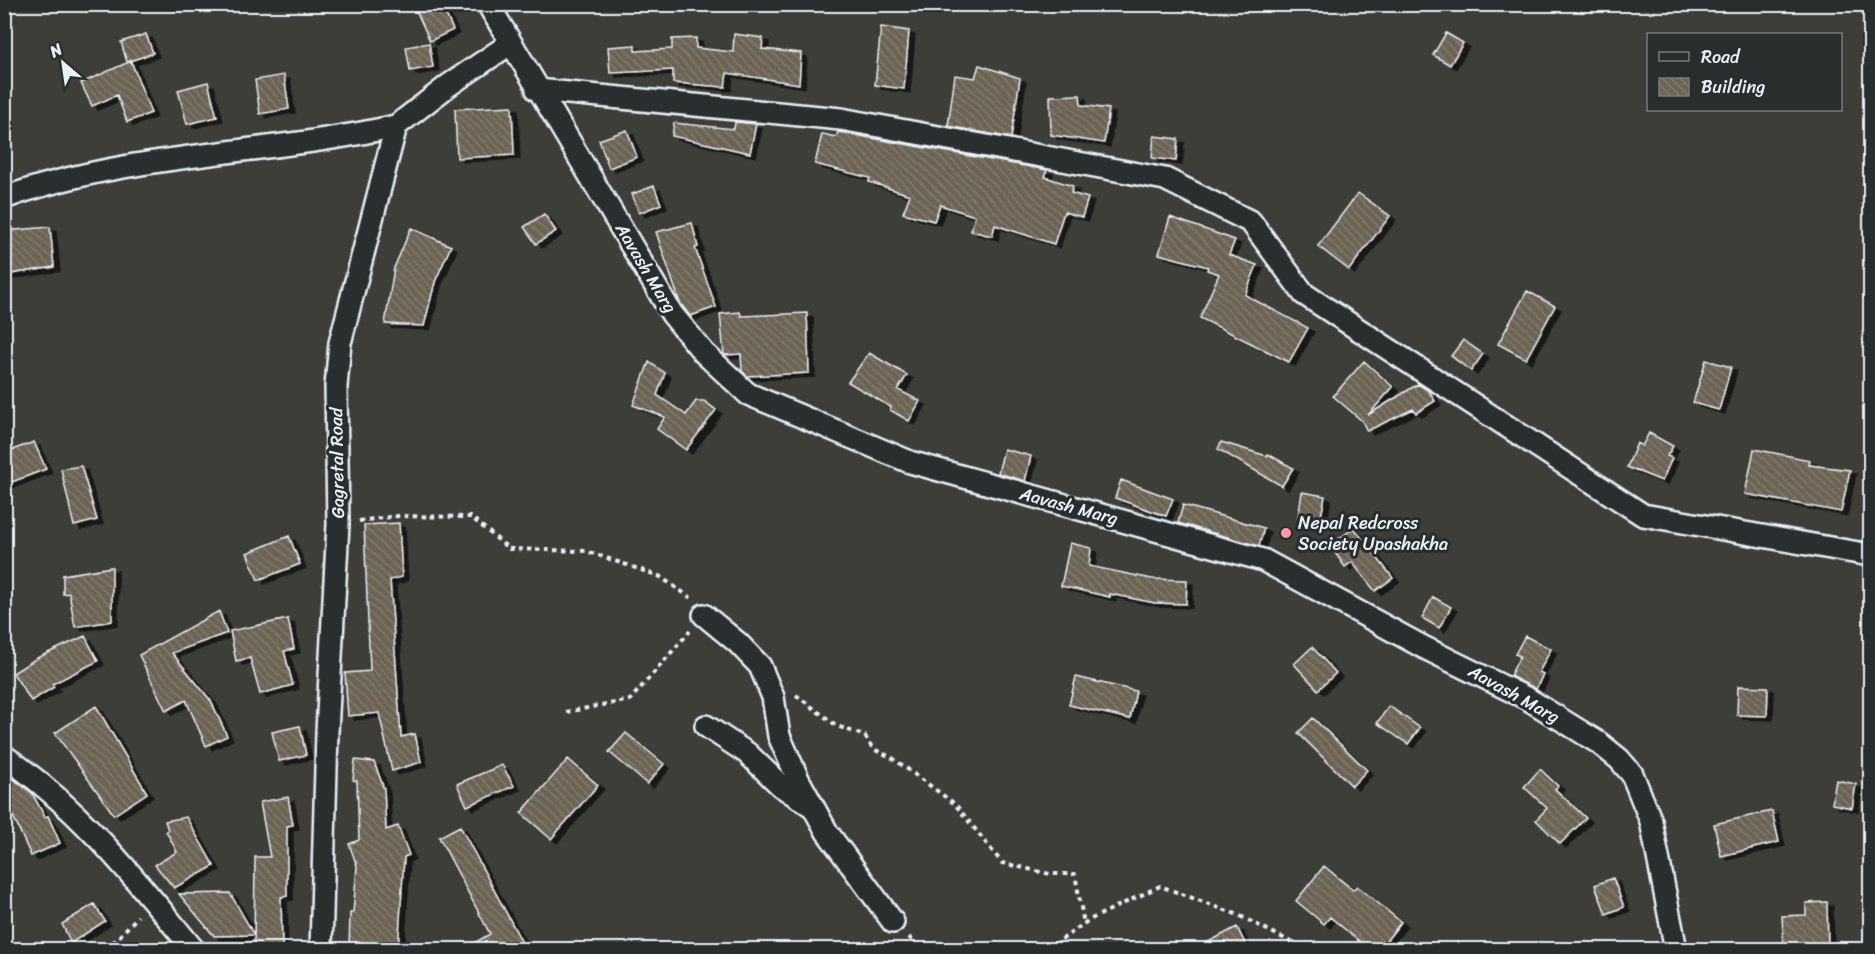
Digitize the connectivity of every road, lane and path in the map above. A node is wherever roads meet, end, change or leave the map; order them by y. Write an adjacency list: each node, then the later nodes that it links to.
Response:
1 (488, 4): 2 (street, Aavash Marg)
2 (511, 43): 3 (street, Aavash Marg); 4 (street)
3 (537, 90): 7 (street); 22 (street, Aavash Marg)
4 (396, 126): 5 (street); 6 (street, Gagretal Road)
5 (4, 198)
6 (338, 524): 8 (path); 19 (street, Gagretal Road)
7 (1870, 555)
8 (704, 615): 10 (path); 13 (street)
9 (791, 691): 16 (path)
10 (566, 712)
11 (706, 726): 13 (street)
12 (4, 756): 14 (street)
13 (813, 807): 15 (street)
14 (152, 900): 17 (path); 18 (street)
15 (893, 922)
16 (1084, 924): 20 (path); 21 (path)
17 (96, 950)
18 (194, 950)
19 (321, 950)
20 (1047, 950)
21 (1307, 950)
22 (1676, 950)

